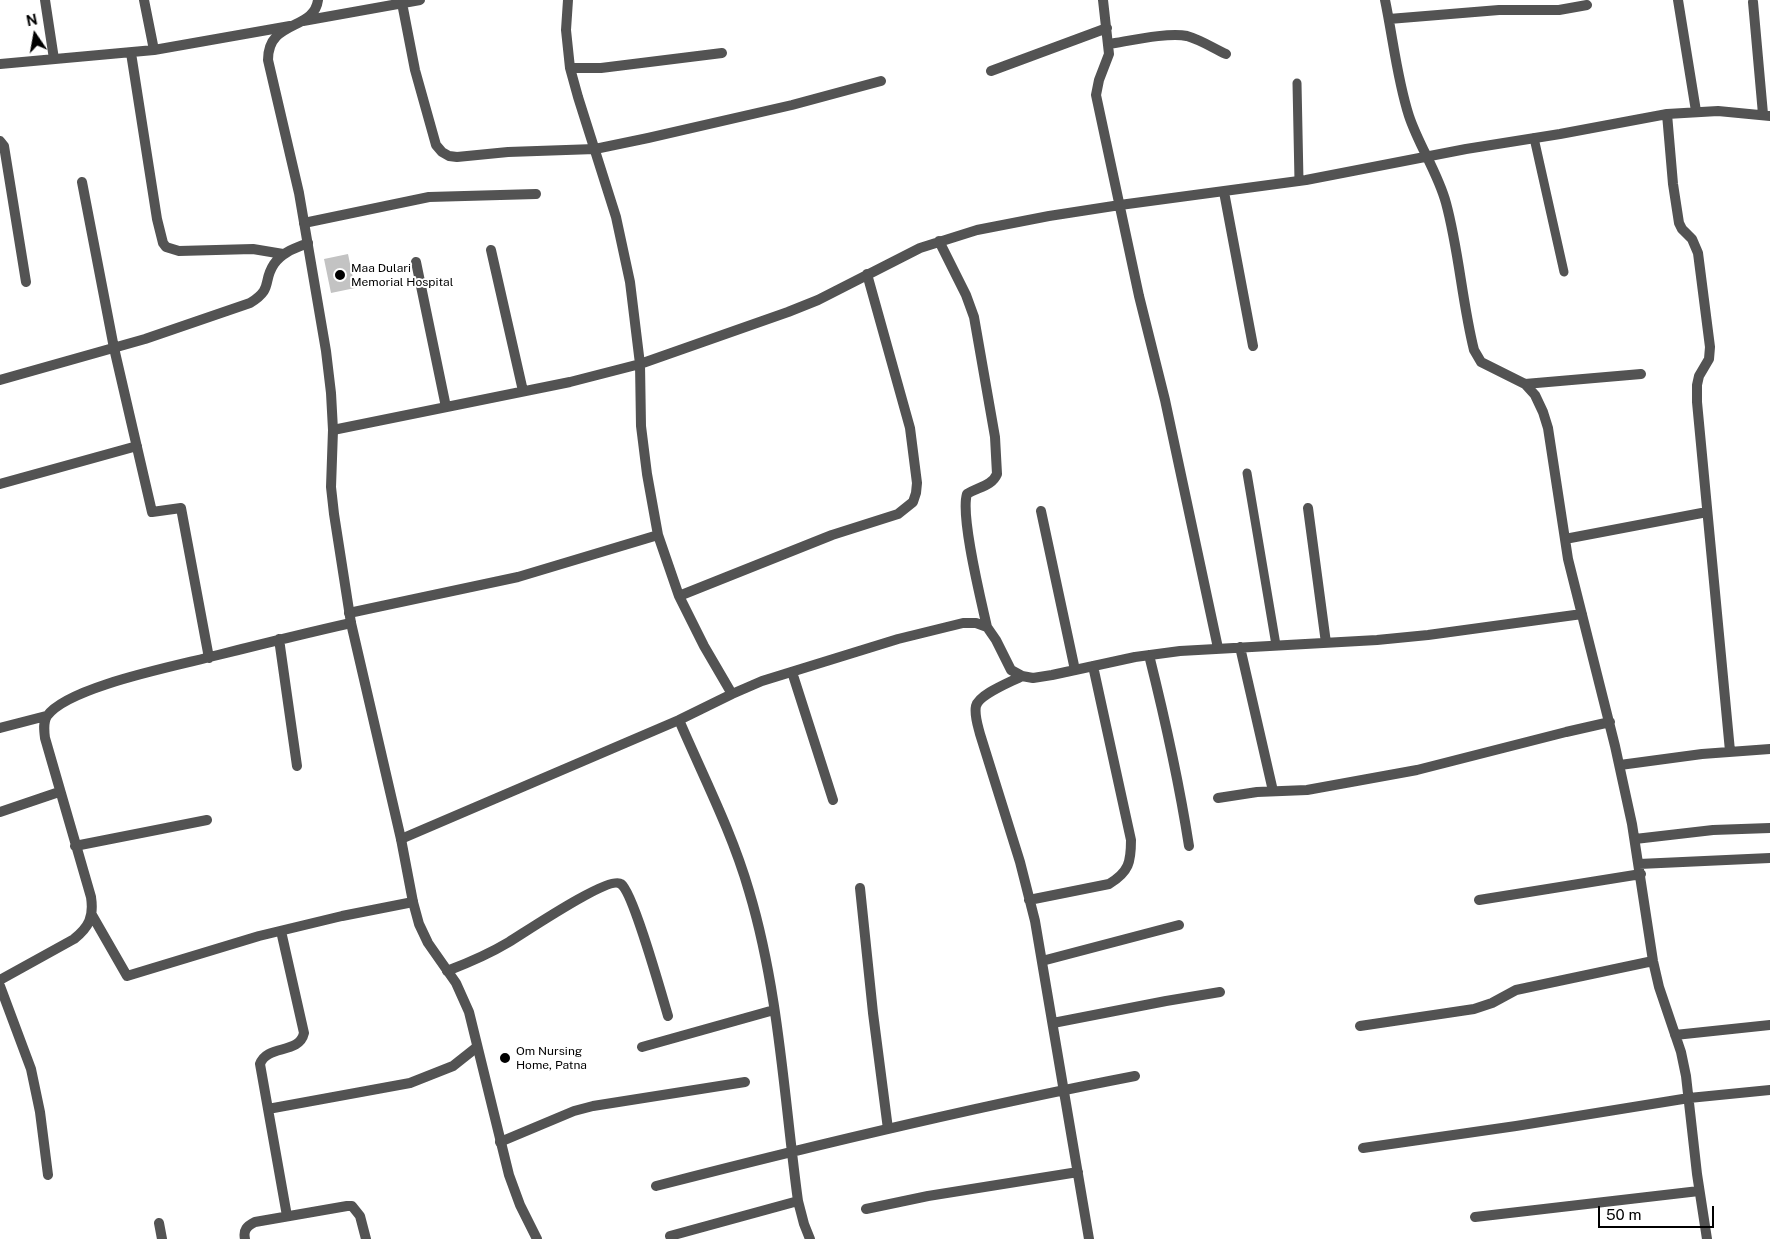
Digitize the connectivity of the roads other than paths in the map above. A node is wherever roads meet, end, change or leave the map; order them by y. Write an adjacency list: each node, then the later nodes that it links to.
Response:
1 (45, 0): 21 (street)
2 (144, 0): 17 (street)
3 (318, 0): 14 (street)
4 (420, 0): 10 (street)
5 (568, 0): 23 (street)
6 (1103, 0): 15 (street)
7 (1385, 0): 13 (street)
8 (1678, 0): 27 (street)
9 (1753, 2): 29 (street)
10 (402, 3): 14 (street); 32 (street)
11 (1570, 4): 12 (street); 13 (street)
12 (1587, 4)
13 (1389, 19): 33 (street)
14 (298, 23): 17 (street); 39 (street)
15 (1107, 28): 16 (street); 24 (street)
16 (1109, 44): 20 (street); 38 (street)
17 (154, 50): 18 (street)
18 (131, 52): 21 (street); 43 (street)
19 (722, 53): 23 (street)
20 (1226, 54)
21 (54, 59): 22 (street)
22 (0, 64)
23 (570, 68): 32 (street)
24 (991, 70)
25 (881, 81): 32 (street)
26 (1297, 83): 34 (lane)
27 (1696, 111): 28 (street); 29 (street)
28 (1667, 114): 30 (street); 62 (street)
29 (1767, 115)
30 (1534, 138): 33 (street); 45 (lane)
31 (0, 141): 47 (street)
32 (594, 149): 50 (street)
33 (1426, 157): 34 (street); 53 (street)
34 (1298, 181): 36 (street)
35 (82, 182): 49 (street)
36 (1224, 192): 38 (street); 48 (street)
37 (536, 194): 39 (street)
38 (1120, 205): 40 (street); 73 (street)
39 (304, 223): 41 (street)
40 (939, 241): 46 (street); 68 (street)
41 (308, 243): 43 (street); 56 (street)
42 (491, 250): 54 (street)
43 (283, 254): 49 (street)
44 (416, 262): 55 (street)
45 (1564, 272)
46 (867, 274): 50 (street); 65 (street)
47 (26, 282)
48 (1253, 346)
49 (114, 348): 52 (street); 57 (street)
50 (640, 364): 54 (street); 63 (street)
51 (1641, 374): 53 (street)
52 (0, 380)
53 (1524, 384): 64 (street)
54 (523, 391): 55 (street)
55 (446, 408): 56 (street)
56 (333, 430): 67 (street)
57 (137, 446): 59 (street); 75 (street)
58 (1248, 472): 71 (lane)
59 (0, 484)
60 (1308, 508): 70 (street)
61 (1041, 511): 77 (street)
62 (1707, 512): 64 (street); 86 (street)
63 (658, 535): 65 (street); 67 (street)
64 (1565, 539): 66 (street)
65 (679, 596): 80 (street)
66 (1582, 614): 70 (street); 83 (street)
67 (350, 618): 69 (street); 96 (street)
68 (986, 627): 78 (street); 79 (street)
69 (279, 639): 75 (street); 88 (street)
70 (1326, 643): 71 (street)
71 (1276, 645): 72 (street)
72 (1240, 647): 73 (street); 89 (street)
73 (1218, 648): 74 (street)
74 (1149, 655): 76 (street); 99 (street)
75 (209, 658): 81 (street)
76 (1093, 666): 77 (street); 103 (street)
77 (1075, 670): 79 (street)
78 (792, 672): 80 (street); 92 (street)
79 (1022, 676): 103 (street)
80 (732, 694): 82 (street)
81 (46, 716): 84 (street); 90 (street)
82 (679, 720): 96 (street); 115 (street)
83 (1610, 722): 87 (street); 89 (street)
84 (1, 726)
85 (1770, 749): 86 (street)
86 (1730, 751): 87 (street)
87 (1620, 765): 97 (street)
88 (297, 766)
89 (1273, 791): 91 (street)
90 (59, 792): 93 (street); 98 (street)
91 (1218, 798)
92 (833, 800)
93 (0, 812)
94 (207, 820): 98 (street)
95 (1770, 828): 97 (street)
96 (401, 839): 105 (street)
97 (1635, 839): 101 (street)
98 (75, 846): 106 (street)
99 (1189, 846)
100 (1770, 858): 101 (street)
101 (1640, 869): 104 (street); 110 (street)
102 (860, 888): 129 (street)
103 (1029, 900): 109 (street)
104 (1479, 900)
105 (413, 902): 108 (street); 111 (street)
106 (92, 915): 108 (street); 112 (street)
107 (1179, 925): 109 (street)
108 (281, 931): 128 (street)
109 (1042, 961): 117 (street)
110 (1653, 961): 118 (street); 120 (street)
111 (447, 971): 116 (street); 121 (street)
112 (0, 980)
113 (0, 986): 134 (street)
114 (1220, 992): 117 (street)
115 (774, 1010): 122 (street); 132 (street)
116 (668, 1016)
117 (1052, 1022): 125 (street)
118 (1360, 1026)
119 (1770, 1026): 120 (street)
120 (1675, 1035): 127 (street)
121 (477, 1047): 128 (street); 130 (street)
122 (642, 1048)
123 (1135, 1076): 125 (street)
124 (745, 1082): 130 (street)
125 (1064, 1090): 129 (street); 133 (street)
126 (1770, 1090): 127 (street)
127 (1689, 1098): 131 (street); 136 (street)
128 (268, 1108): 139 (street)
129 (888, 1129): 132 (street)
130 (500, 1142): 146 (street)
131 (1363, 1148)
132 (793, 1151): 135 (street); 137 (street)
133 (1078, 1172): 138 (street); 148 (street)
134 (48, 1175)
135 (656, 1186)
136 (1699, 1191): 140 (street); 149 (street)
137 (798, 1201): 142 (street); 147 (street)
138 (866, 1210)
139 (287, 1216): 144 (street); 145 (street)
140 (1475, 1217)
141 (159, 1223): 143 (street)
142 (670, 1236)
143 (162, 1239)
144 (245, 1239)
145 (366, 1239)
146 (537, 1239)
147 (810, 1239)
148 (1089, 1239)
149 (1707, 1239)

